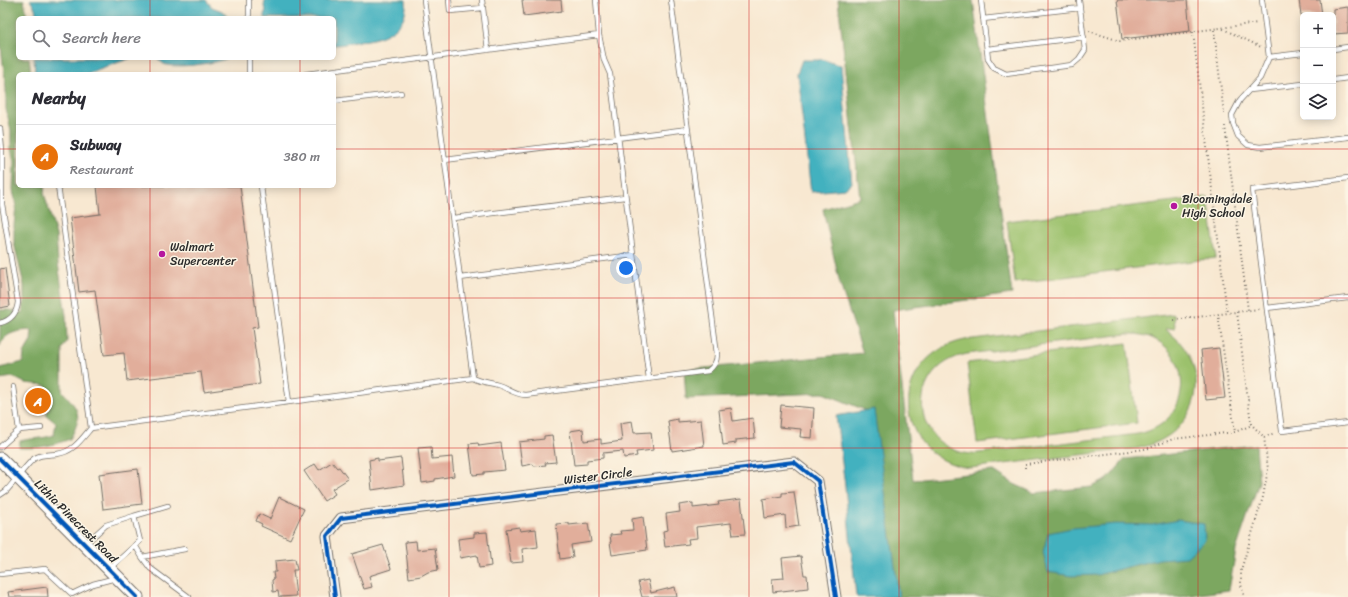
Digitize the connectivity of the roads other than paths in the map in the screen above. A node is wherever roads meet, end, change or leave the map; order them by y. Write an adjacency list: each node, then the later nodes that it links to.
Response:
1 (248, 0): 12 (lane)
2 (424, 0): 22 (lane)
3 (449, 0): 10 (lane)
4 (482, 0): 10 (lane)
5 (596, 0): 14 (lane)
6 (671, 0): 33 (lane)
7 (981, 0): 13 (lane)
8 (1079, 0): 11 (lane)
9 (1262, 0): 21 (lane)
10 (483, 8): 19 (lane)
11 (1080, 8): 13 (lane); 15 (lane)
12 (249, 16)
13 (983, 19): 17 (lane)
14 (599, 35): 19 (lane); 35 (lane)
15 (1084, 37): 17 (lane); 17 (lane)
16 (1348, 47): 18 (lane)
17 (987, 49)
18 (1336, 49)
19 (488, 50): 22 (lane)
20 (1300, 53): 21 (lane)
21 (1269, 57): 29 (lane)
22 (431, 58): 25 (lane); 36 (lane)
23 (249, 60): 24 (lane)
24 (249, 72)
25 (322, 72)
26 (1348, 78): 27 (lane)
27 (1336, 80)
28 (1300, 84): 29 (lane)
29 (1250, 90): 34 (lane)
30 (401, 92): 31 (lane)
31 (336, 101)
32 (0, 128): 46 (lane)
33 (688, 129): 35 (lane); 48 (lane)
34 (1348, 137)
35 (618, 138): 36 (lane); 40 (lane)
36 (445, 160): 41 (lane)
37 (1348, 178): 45 (lane)
38 (58, 188): 53 (lane)
39 (261, 188): 50 (lane)
40 (625, 197): 41 (lane); 42 (lane)
41 (453, 218): 43 (lane)
42 (633, 255): 43 (lane); 48 (lane)
43 (460, 278): 47 (lane)
44 (1348, 298): 45 (lane)
45 (1266, 308): 51 (lane)
46 (0, 323)
47 (473, 378): 48 (lane); 50 (lane)
48 (650, 379)
49 (13, 387): 54 (lane)
50 (289, 402): 53 (lane)
51 (1348, 422)
52 (41, 428): 54 (lane)
53 (91, 428): 57 (lane)
54 (19, 430): 55 (lane)
55 (0, 447)
56 (0, 459): 57 (main road, Lithia Pinecrest Road)
57 (18, 477): 58 (lane); 61 (main road, Lithia Pinecrest Road)
58 (0, 495)
59 (168, 506): 60 (lane)
60 (134, 516): 61 (lane); 62 (lane)
61 (85, 544): 65 (main road, Lithia Pinecrest Road)
62 (135, 545): 64 (lane); 65 (lane)
63 (185, 549): 64 (lane)
64 (142, 557): 68 (lane)
65 (113, 573): 66 (lane); 67 (main road, Lithia Pinecrest Road)
66 (0, 574)
67 (137, 597)
68 (189, 597)
69 (335, 597): 70 (street, Wister Circle)
70 (836, 597)

